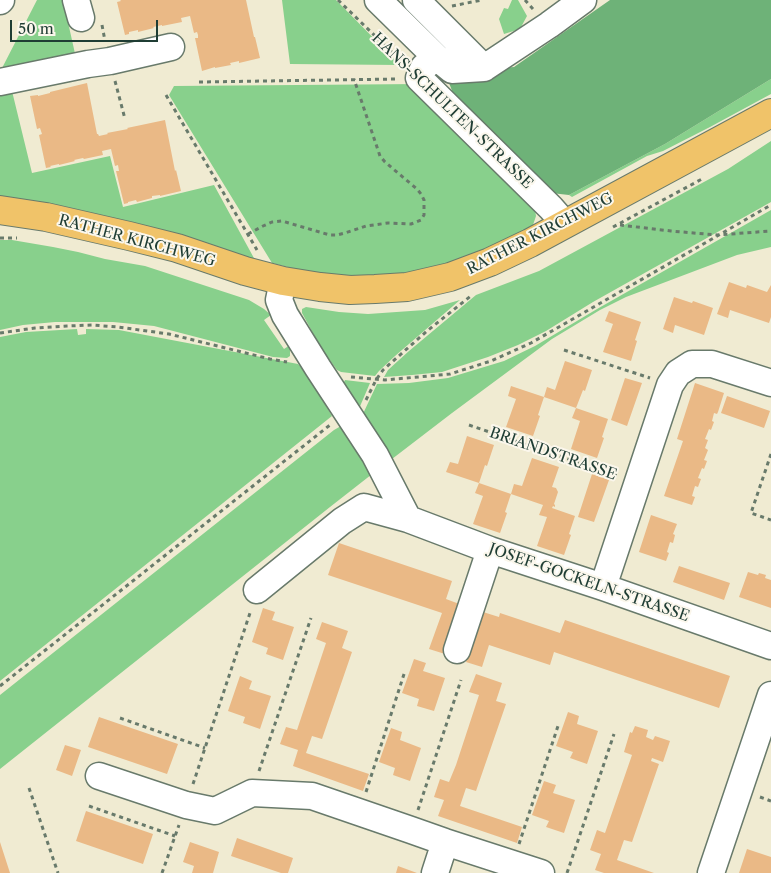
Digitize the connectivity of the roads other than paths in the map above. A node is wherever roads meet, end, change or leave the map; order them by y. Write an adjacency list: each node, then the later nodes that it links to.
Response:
1 (378, 0): 5 (street)
2 (416, 0): 6 (street)
3 (583, 0): 6 (street)
4 (171, 47): 7 (street)
5 (436, 57): 6 (street); 10 (street, HANS-SCHULTEN-STRASSE)
6 (484, 68)
7 (0, 82)
8 (771, 113): 10 (main road, RATHER KIRCHWEG)
9 (0, 210): 11 (main road, RATHER KIRCHWEG)
10 (575, 218): 11 (main road, RATHER KIRCHWEG)
11 (273, 279): 13 (street)
12 (771, 383): 15 (street, BRIANDSTRASSE)
13 (408, 519): 14 (street, JOSEF-GOCKELN-STRASSE); 16 (street, JOSEF-GOCKELN-STRASSE)
14 (490, 550): 15 (street, JOSEF-GOCKELN-STRASSE); 18 (street)
15 (603, 586): 17 (street, JOSEF-GOCKELN-STRASSE)
16 (257, 590)
17 (771, 646)
18 (457, 650)
19 (771, 695): 24 (street)
20 (99, 776): 21 (street)
21 (445, 842): 22 (street); 23 (street)
22 (435, 873)
23 (541, 873)
24 (711, 873)

